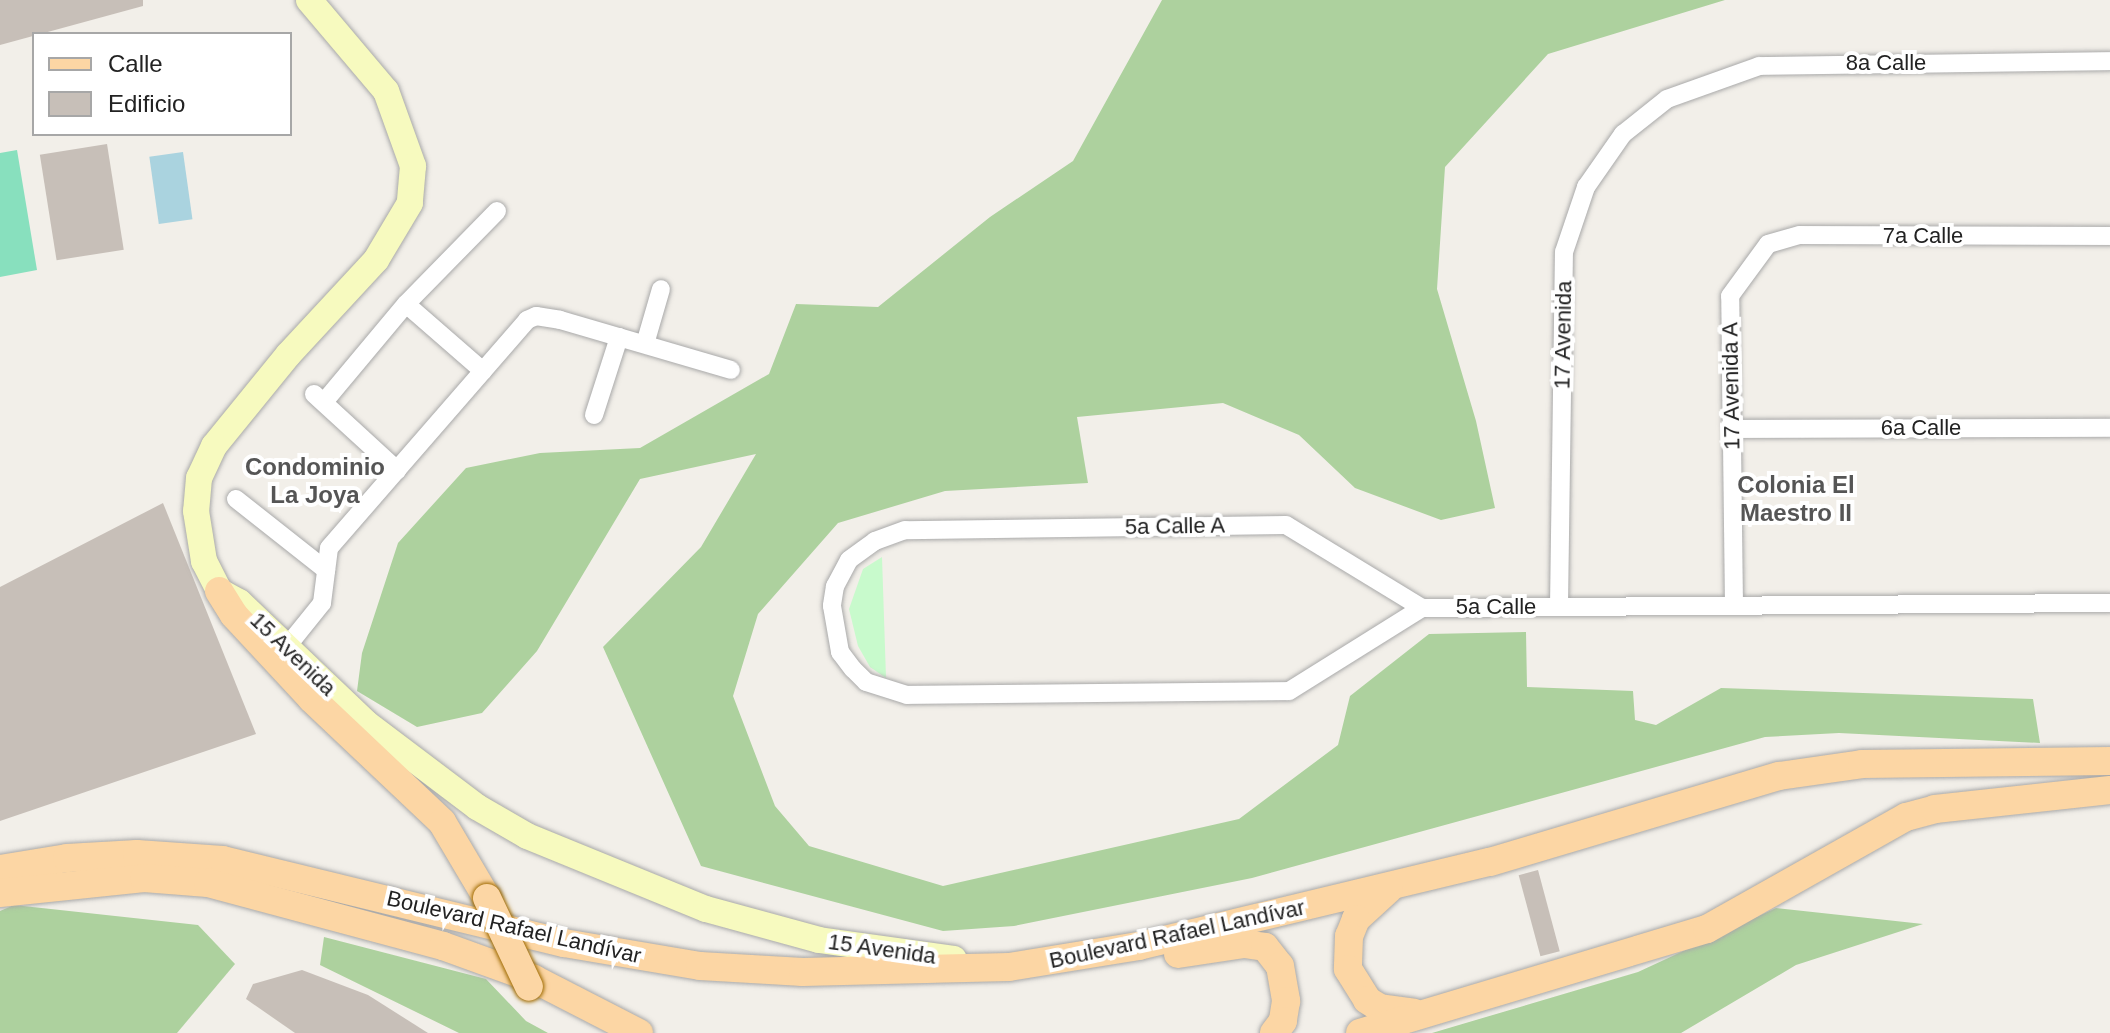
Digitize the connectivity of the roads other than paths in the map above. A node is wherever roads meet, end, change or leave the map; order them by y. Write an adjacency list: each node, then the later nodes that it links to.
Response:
1 (309, 0): 19 (street)
2 (2110, 61): 3 (street, 8a Calle)
3 (1667, 99): 22 (street, 17 Avenida)
4 (497, 211): 8 (street)
5 (2110, 236): 6 (street, 7a Calle)
6 (1747, 266): 15 (street, 17 Avenida A)
7 (661, 289): 10 (street)
8 (406, 304): 12 (street); 16 (street)
9 (619, 337): 10 (street); 12 (street); 13 (street)
10 (645, 344): 11 (street)
11 (731, 370)
12 (483, 371): 16 (street)
13 (594, 415)
14 (2110, 428): 15 (street, 6a Calle)
15 (1732, 429): 21 (street, 17 Avenida A)
16 (397, 470): 18 (street)
17 (236, 499): 18 (street)
18 (326, 570): 24 (street)
19 (222, 595): 24 (street, 15 Avenida); 33 (main road, bridge)
20 (2110, 603): 21 (street, 5a Calle)
21 (1734, 606): 22 (street, 5a Calle)
22 (1559, 607): 23 (street, 5a Calle)
23 (1422, 608): 23 (street, 5a Calle A)
24 (285, 649): 31 (street, 15 Avenida)
25 (2110, 761): 28 (main road, Boulevard Rafael Landívar)
26 (2110, 790): 32 (main road)
27 (0, 869): 31 (main road, Boulevard Rafael Landívar)
28 (1396, 884): 30 (main road, Boulevard Rafael Landívar); 32 (main road)
29 (0, 893): 34 (main road, Boulevard Rafael Landívar)
30 (1075, 960): 31 (main road, Boulevard Rafael Landívar); 35 (main road)
31 (1009, 967)
32 (1426, 1013): 36 (main road)
33 (600, 1033)
34 (639, 1033)
35 (1274, 1033)
36 (1360, 1033)

